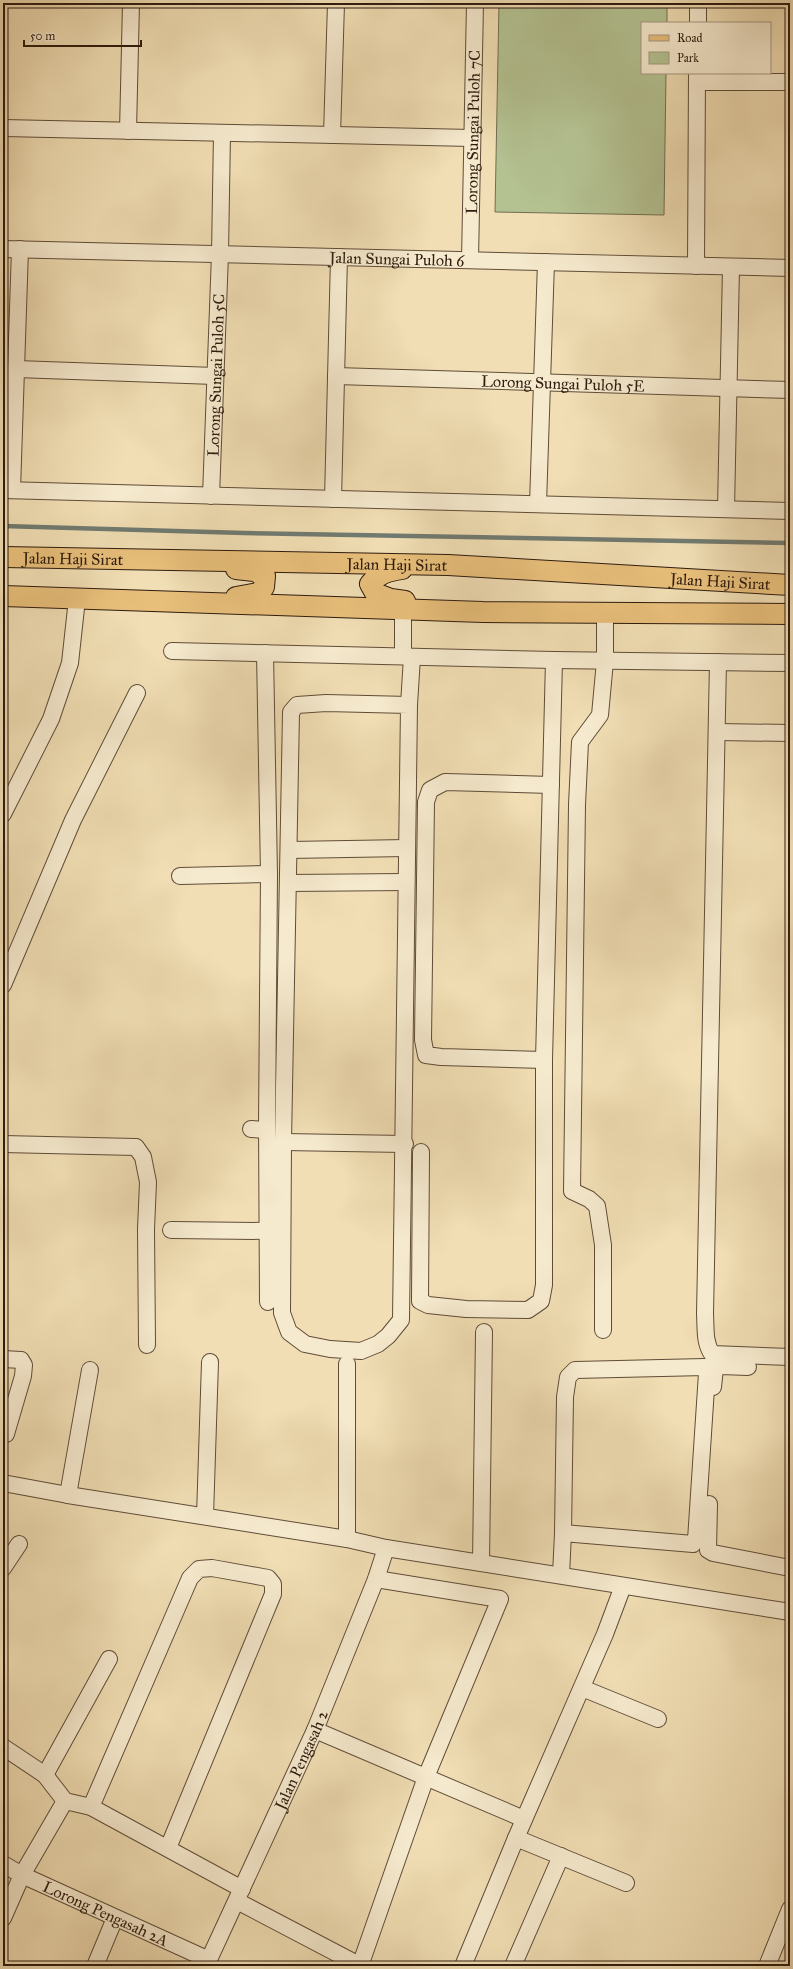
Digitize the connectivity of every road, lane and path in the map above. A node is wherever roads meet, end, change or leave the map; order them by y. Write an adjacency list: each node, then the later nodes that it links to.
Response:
1 (131, 3): 9 (street)
2 (336, 3): 11 (street)
3 (475, 3): 12 (street, Lorong Sungai Puloh 7C)
4 (698, 3): 5 (street)
5 (698, 22)
6 (697, 78): 7 (street); 19 (street)
7 (790, 82)
8 (3, 128): 9 (street)
9 (128, 131): 10 (street)
10 (222, 133): 11 (street); 15 (street, Lorong Sungai Puloh 5C)
11 (332, 135): 12 (street)
12 (472, 138): 17 (street, Lorong Sungai Puloh 7C)
13 (3, 249): 14 (street, Jalan Sungai Puloh 6)
14 (20, 249): 15 (street, Jalan Sungai Puloh 6); 22 (street)
15 (220, 254): 16 (street, Jalan Sungai Puloh 6); 23 (street, Lorong Sungai Puloh 5C)
16 (339, 257): 17 (street, Jalan Sungai Puloh 6); 24 (street)
17 (470, 260): 18 (street, Jalan Sungai Puloh 6)
18 (546, 262): 19 (street, Jalan Sungai Puloh 6); 25 (street)
19 (696, 266): 20 (street, Jalan Sungai Puloh 6)
20 (731, 267): 21 (street, Jalan Sungai Puloh 6); 26 (street)
21 (790, 268)
22 (16, 370): 23 (street); 28 (street)
23 (215, 376): 29 (street, Lorong Sungai Puloh 5C)
24 (336, 376): 25 (street, Lorong Sungai Puloh 5E); 30 (street)
25 (542, 383): 26 (street, Lorong Sungai Puloh 5E); 31 (street)
26 (728, 388): 27 (street, Lorong Sungai Puloh 5E); 32 (street)
27 (790, 390)
28 (8, 490): 29 (street)
29 (211, 496): 30 (street)
30 (333, 499): 31 (street)
31 (538, 504): 32 (street)
32 (726, 509): 33 (street)
33 (790, 511)
34 (3, 557): 35 (main road, Jalan Haji Sirat)
35 (169, 559): 36 (main road, Jalan Haji Sirat); 40 (main road)
36 (448, 565): 37 (main road, Jalan Haji Sirat); 42 (main road)
37 (790, 585)
38 (3, 596): 39 (main road, Jalan Haji Sirat)
39 (77, 599): 40 (main road, Jalan Haji Sirat); 57 (street)
40 (174, 602): 41 (main road, Jalan Haji Sirat)
41 (403, 609): 42 (main road, Jalan Haji Sirat); 47 (street)
42 (483, 612): 43 (main road, Jalan Haji Sirat)
43 (605, 614): 44 (main road, Jalan Haji Sirat); 49 (street)
44 (790, 614)
45 (172, 651): 46 (street)
46 (265, 653): 47 (street); 60 (street)
47 (407, 656): 48 (street); 53 (street)
48 (554, 660): 49 (street); 56 (street)
49 (605, 660): 50 (street); 75 (street)
50 (718, 662): 51 (street); 54 (street)
51 (790, 663)
52 (137, 693): 64 (street)
53 (409, 705): 58 (street); 59 (street)
54 (717, 732): 55 (street); 78 (street)
55 (790, 733)
56 (551, 785): 65 (street); 65 (street)
57 (3, 814)
58 (407, 848): 59 (street); 62 (street)
59 (289, 850): 63 (street)
60 (269, 874): 61 (street); 67 (street)
61 (180, 876)
62 (406, 882): 63 (street); 70 (street)
63 (288, 883): 68 (street)
64 (3, 985)
65 (544, 1060): 71 (street)
66 (251, 1130): 67 (street)
67 (267, 1130): 73 (street)
68 (283, 1142): 70 (street); 70 (street)
69 (3, 1144): 77 (street)
70 (405, 1144)
71 (421, 1152)
72 (171, 1230): 73 (street)
73 (268, 1231): 74 (street)
74 (268, 1302)
75 (603, 1330)
76 (484, 1332): 92 (street)
77 (147, 1345)
78 (790, 1357)
79 (3, 1359): 84 (street)
80 (210, 1362): 87 (street)
81 (347, 1364): 89 (street)
82 (790, 1368): 94 (street)
83 (90, 1370): 86 (street)
84 (3, 1435)
85 (3, 1483): 86 (street)
86 (68, 1495): 87 (street)
87 (205, 1516): 89 (street)
88 (563, 1533): 88 (street); 95 (street)
89 (347, 1539): 91 (street)
90 (19, 1544): 93 (street)
91 (386, 1548): 92 (street); 96 (street, Jalan Pengasah 2)
92 (481, 1562): 95 (street)
93 (3, 1568)
94 (790, 1568)
95 (560, 1575): 97 (street)
96 (376, 1579): 102 (street, Jalan Pengasah 2); 105 (street)
97 (623, 1586): 98 (street); 100 (street)
98 (790, 1612)
99 (109, 1659): 104 (street)
100 (582, 1688): 101 (street); 108 (street)
101 (658, 1719)
102 (315, 1730): 105 (street); 115 (street, Jalan Pengasah 2)
103 (3, 1747): 104 (street)
104 (45, 1775): 106 (street)
105 (426, 1777): 108 (street); 121 (street)
106 (65, 1801): 107 (street); 113 (street)
107 (91, 1806): 110 (street); 110 (street)
108 (524, 1819): 109 (street)
109 (516, 1838): 111 (street); 122 (street)
110 (168, 1848): 115 (street)
111 (561, 1856): 114 (street); 123 (street)
112 (3, 1864): 113 (street, Lorong Pengasah 2A)
113 (22, 1875): 117 (street); 118 (street, Lorong Pengasah 2A)
114 (626, 1883)
115 (240, 1895): 119 (street, Jalan Pengasah 2); 121 (street)
116 (790, 1909): 124 (street)
117 (3, 1918)
118 (114, 1918): 119 (street, Lorong Pengasah 2A); 120 (street)
119 (207, 1963)
120 (95, 1966)
121 (360, 1966)
122 (463, 1966)
123 (513, 1966)
124 (767, 1966)

